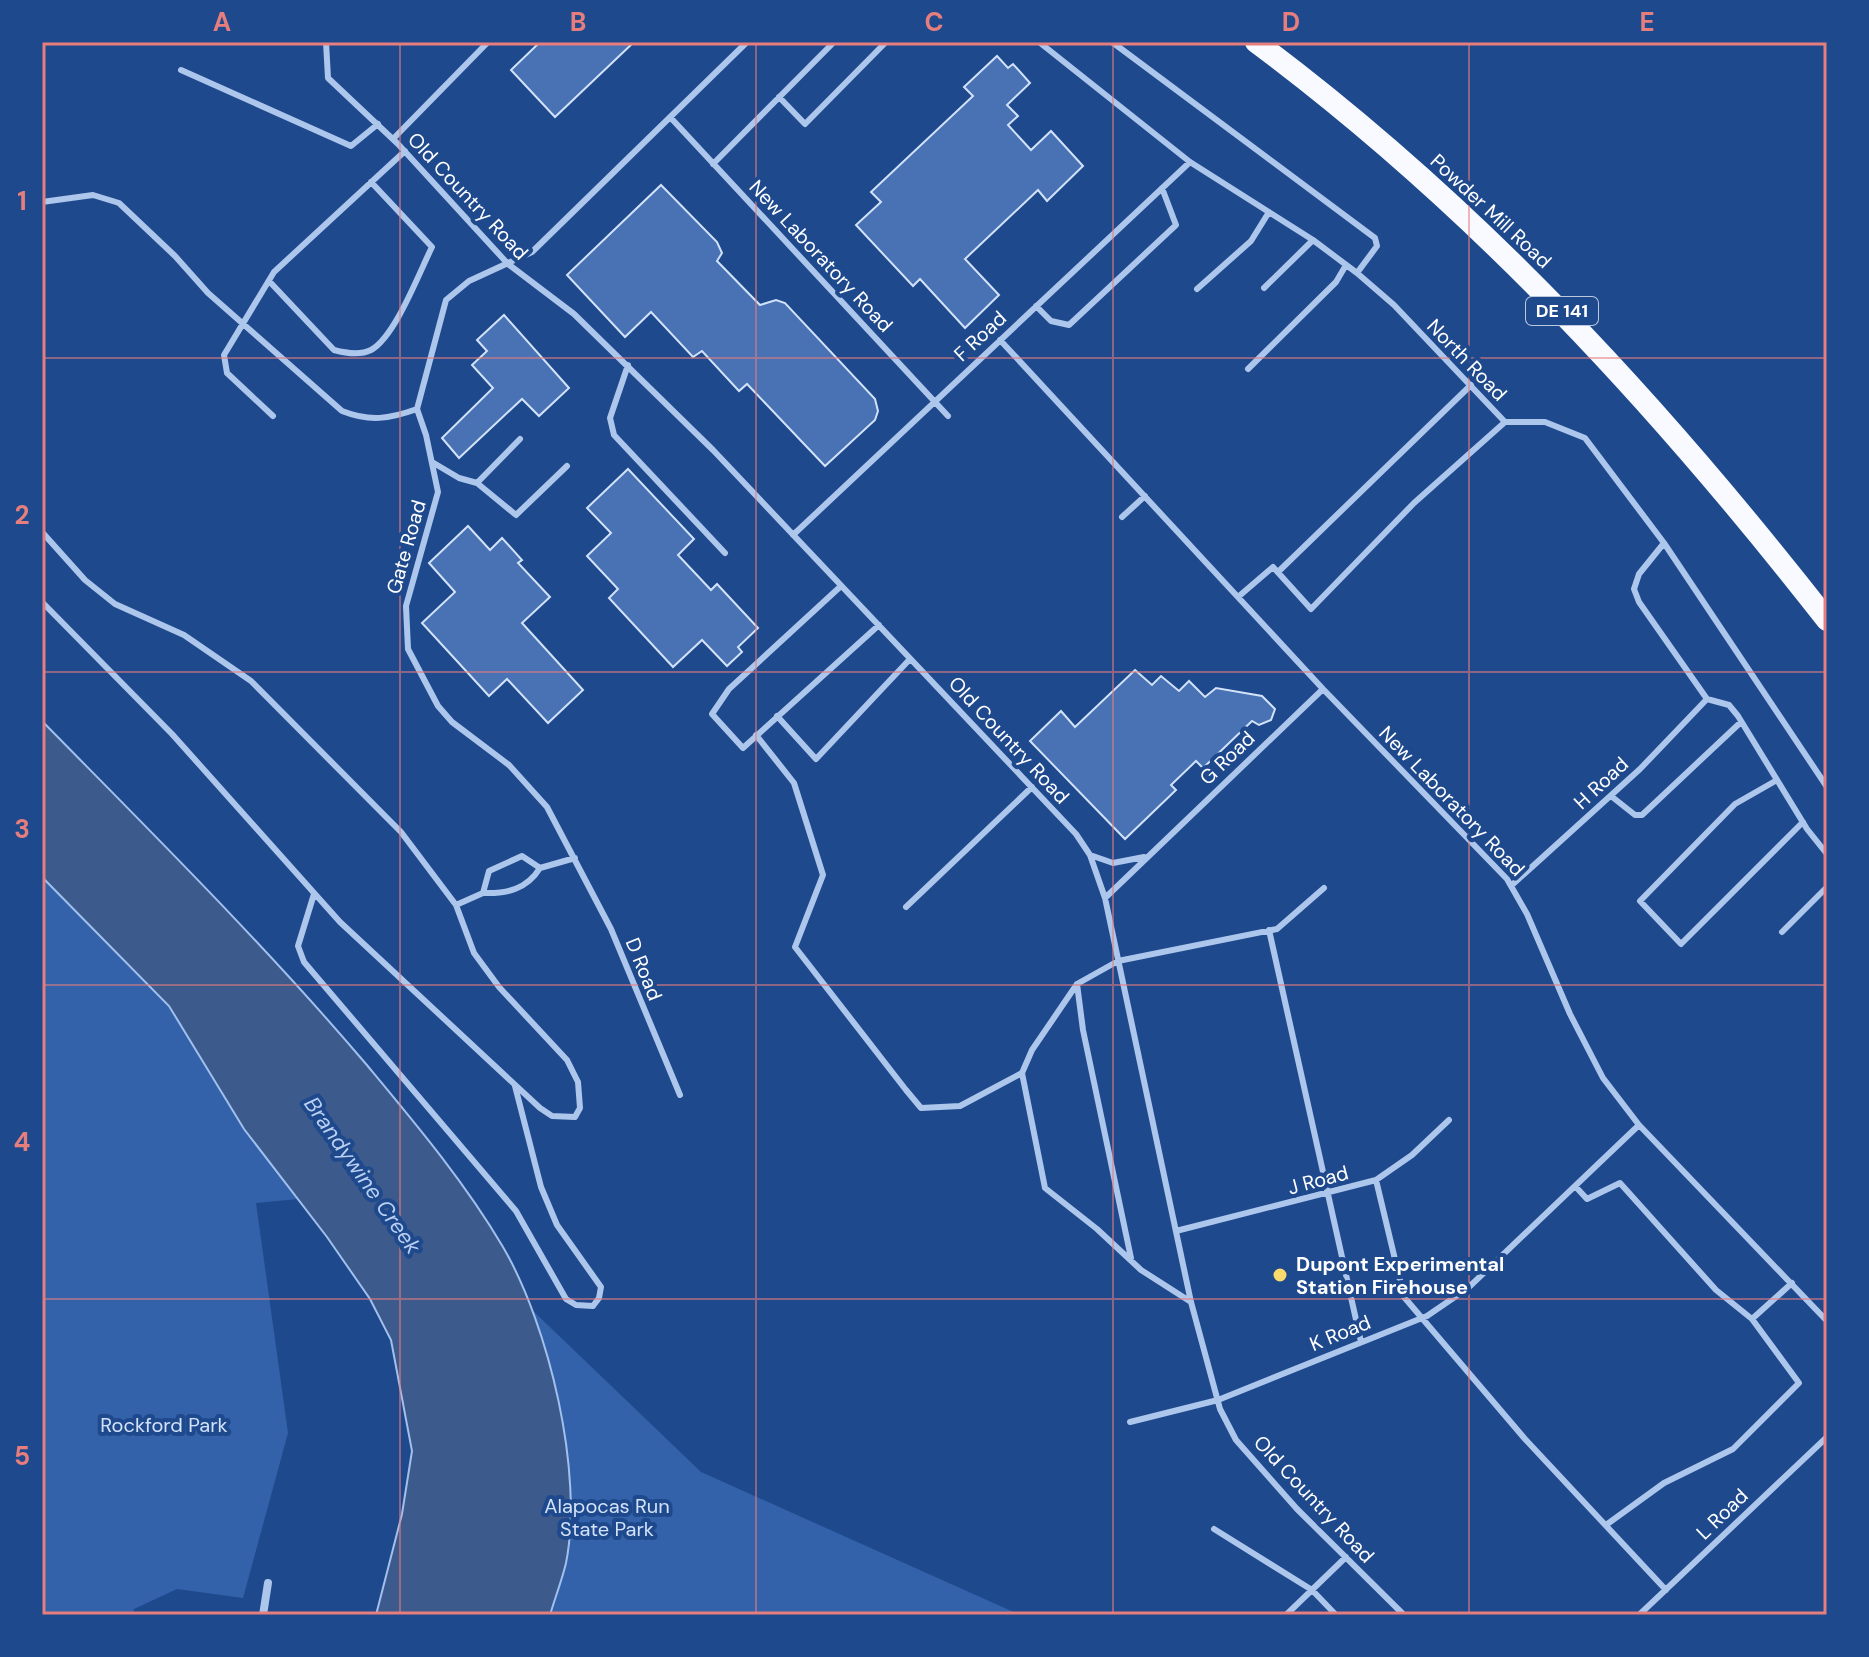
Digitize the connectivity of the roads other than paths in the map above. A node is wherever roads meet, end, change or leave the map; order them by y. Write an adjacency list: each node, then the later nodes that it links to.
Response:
1 (326, 42): 12 (lane, Old Country Road)
2 (488, 42): 13 (lane)
3 (746, 42): 11 (lane)
4 (834, 42): 10 (lane)
5 (886, 42): 10 (lane)
6 (1039, 42): 15 (lane, North Road)
7 (1112, 42): 24 (lane)
8 (1256, 42): 53 (highway, Powder Mill Road / DE 141)
9 (181, 70): 12 (lane)
10 (779, 97): 16 (lane)
11 (670, 117): 16 (lane, New Laboratory Road); 22 (lane)
12 (378, 124): 13 (lane, Old Country Road)
13 (393, 139): 14 (lane, Old Country Road)
14 (405, 151): 17 (lane); 22 (lane, Old Country Road)
15 (1190, 162): 18 (lane, F Road); 20 (lane, North Road)
16 (713, 164): 34 (lane, New Laboratory Road)
17 (371, 182): 25 (lane); 25 (lane)
18 (1162, 188): 28 (lane, F Road); 28 (lane)
19 (42, 202): 29 (lane)
20 (1269, 212): 21 (lane, North Road); 27 (lane)
21 (1313, 240): 23 (lane, North Road); 26 (lane)
22 (508, 264): 31 (lane, Old Country Road); 35 (lane)
23 (1346, 265): 24 (lane, North Road); 32 (lane)
24 (1357, 273): 33 (lane, North Road)
25 (269, 281): 29 (lane)
26 (1264, 288)
27 (1197, 289)
28 (1036, 306): 30 (lane, F Road)
29 (245, 324): 35 (lane); 36 (lane)
30 (1000, 340): 34 (lane, F Road); 43 (lane, New Laboratory Road)
31 (628, 365): 46 (lane, Old Country Road); 48 (lane)
32 (1248, 369)
33 (1471, 385): 38 (lane, North Road); 49 (lane)
34 (934, 402): 37 (lane, New Laboratory Road); 46 (lane, F Road)
35 (417, 409): 40 (lane, Gate Road)
36 (273, 416)
37 (948, 416)
38 (1505, 422): 47 (lane, North Road); 49 (lane)
39 (520, 439): 42 (lane)
40 (432, 462): 42 (lane); 69 (lane, Gate Road)
41 (567, 466): 42 (lane)
42 (477, 483)
43 (1145, 496): 44 (lane); 51 (lane, New Laboratory Road)
44 (1122, 517)
45 (42, 532): 77 (lane)
46 (793, 535): 50 (lane, Old Country Road)
47 (1664, 543): 57 (lane); 63 (lane, North Road)
48 (725, 553)
49 (1278, 572): 51 (lane)
50 (841, 586): 54 (lane, Old Country Road); 60 (lane)
51 (1238, 597): 56 (lane, New Laboratory Road)
52 (42, 602): 75 (lane)
53 (1827, 620)
54 (879, 625): 55 (lane, Old Country Road); 58 (lane)
55 (910, 659): 58 (lane); 62 (lane, Old Country Road)
56 (1323, 689): 66 (lane, G Road); 71 (lane, New Laboratory Road)
57 (1707, 699): 59 (lane); 64 (lane, H Road)
58 (777, 716): 60 (lane)
59 (1741, 722): 61 (lane); 64 (lane)
60 (756, 735): 83 (lane)
61 (1777, 780): 65 (lane); 65 (lane)
62 (1032, 787): 68 (lane, Old Country Road); 78 (lane)
63 (1827, 787)
64 (1611, 796): 71 (lane, H Road)
65 (1803, 822): 67 (lane)
66 (1154, 851): 68 (lane); 76 (lane, G Road)
67 (1827, 854)
68 (1090, 855): 76 (lane, Old Country Road)
69 (575, 858): 70 (lane); 85 (lane, D Road)
70 (540, 868): 74 (lane); 74 (lane)
71 (1512, 885): 87 (lane, New Laboratory Road)
72 (1827, 887): 80 (lane)
73 (1324, 888): 79 (lane)
74 (483, 893): 77 (lane)
75 (314, 894): 84 (lane); 84 (lane)
76 (1105, 898): 81 (lane, Old Country Road)
77 (456, 905): 84 (lane)
78 (906, 907)
79 (1269, 930): 81 (lane); 90 (lane)
80 (1782, 932)
81 (1118, 961): 82 (lane); 91 (lane, Old Country Road)
82 (1077, 984): 83 (lane); 92 (lane)
83 (1022, 1073): 92 (lane)
84 (515, 1085)
85 (680, 1095)
86 (1449, 1120): 88 (lane, J Road)
87 (1639, 1125): 89 (lane, K Road); 93 (lane, New Laboratory Road)
88 (1376, 1180): 90 (lane, J Road); 95 (lane)
89 (1575, 1186): 95 (lane, K Road); 96 (lane)
90 (1326, 1196): 91 (lane, J Road); 98 (lane)
91 (1176, 1231): 94 (lane, Old Country Road)
92 (1131, 1260): 94 (lane)
93 (1792, 1283): 96 (lane); 97 (lane, New Laboratory Road)
94 (1191, 1302): 99 (lane, Old Country Road)
95 (1420, 1319): 98 (lane, K Road); 102 (lane)
96 (1752, 1319): 102 (lane)
97 (1827, 1321)
98 (1361, 1342): 99 (lane, K Road)
99 (1218, 1400): 100 (lane, K Road); 104 (lane, Old Country Road)
100 (1130, 1422)
101 (1827, 1437): 107 (lane, L Road)
102 (1606, 1525): 107 (lane)
103 (1214, 1529): 106 (lane)
104 (1346, 1557): 106 (lane); 111 (lane, Old Country Road)
105 (268, 1583): 108 (street)
106 (1312, 1590): 109 (lane); 110 (lane)
107 (1666, 1590): 112 (lane, L Road)
108 (263, 1615)
109 (1286, 1615)
110 (1336, 1615)
111 (1404, 1615)
112 (1639, 1615)

